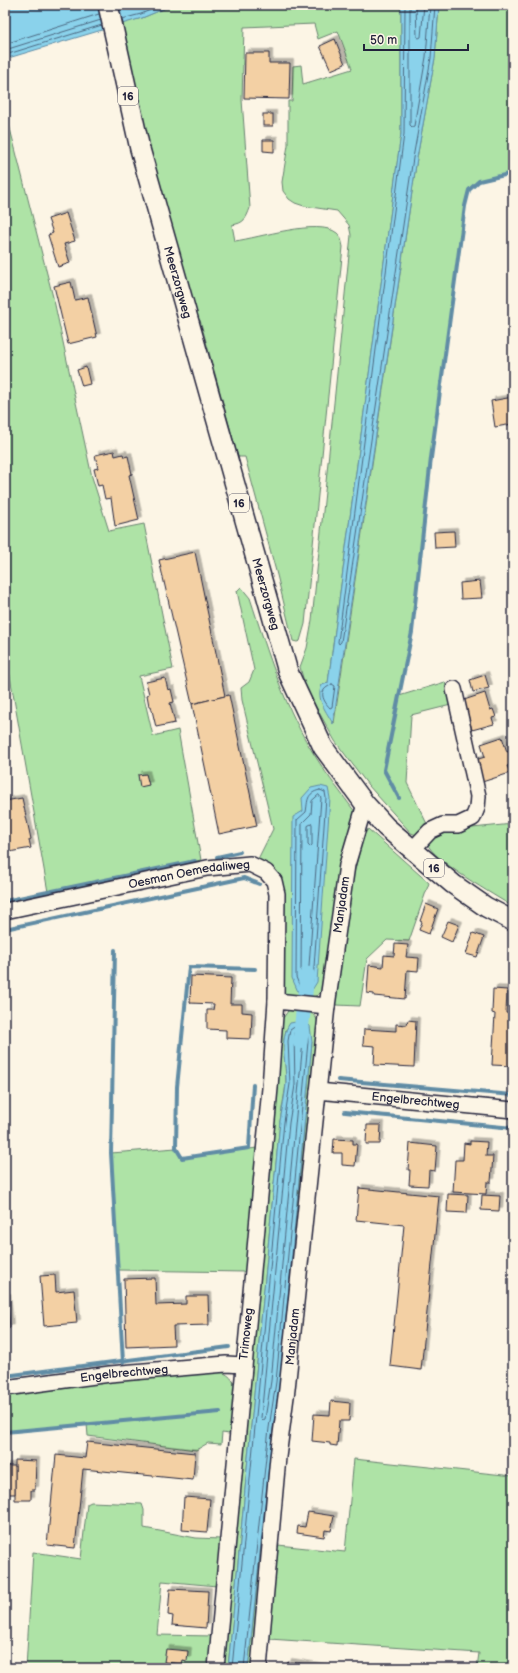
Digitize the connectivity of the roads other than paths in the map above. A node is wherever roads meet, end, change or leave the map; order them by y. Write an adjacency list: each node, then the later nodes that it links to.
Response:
1 (108, 5): 3 (main road, Meerzorgweg / 16)
2 (454, 688): 4 (street)
3 (365, 804): 4 (main road, Meerzorgweg / 16); 8 (street, Manjadam)
4 (413, 849): 6 (main road, Meerzorgweg / 16)
5 (5, 911): 7 (street, Oesman Oemedaliweg)
6 (513, 921)
7 (280, 1001): 8 (street); 11 (street, Trimoweg)
8 (323, 1006): 9 (street, Manjadam)
9 (318, 1091): 10 (street, Engelbrechtweg); 14 (street, Manjadam)
10 (513, 1110)
11 (243, 1365): 12 (street, Engelbrechtweg); 13 (street, Trimoweg)
12 (5, 1388)
13 (216, 1668)
14 (259, 1668)

